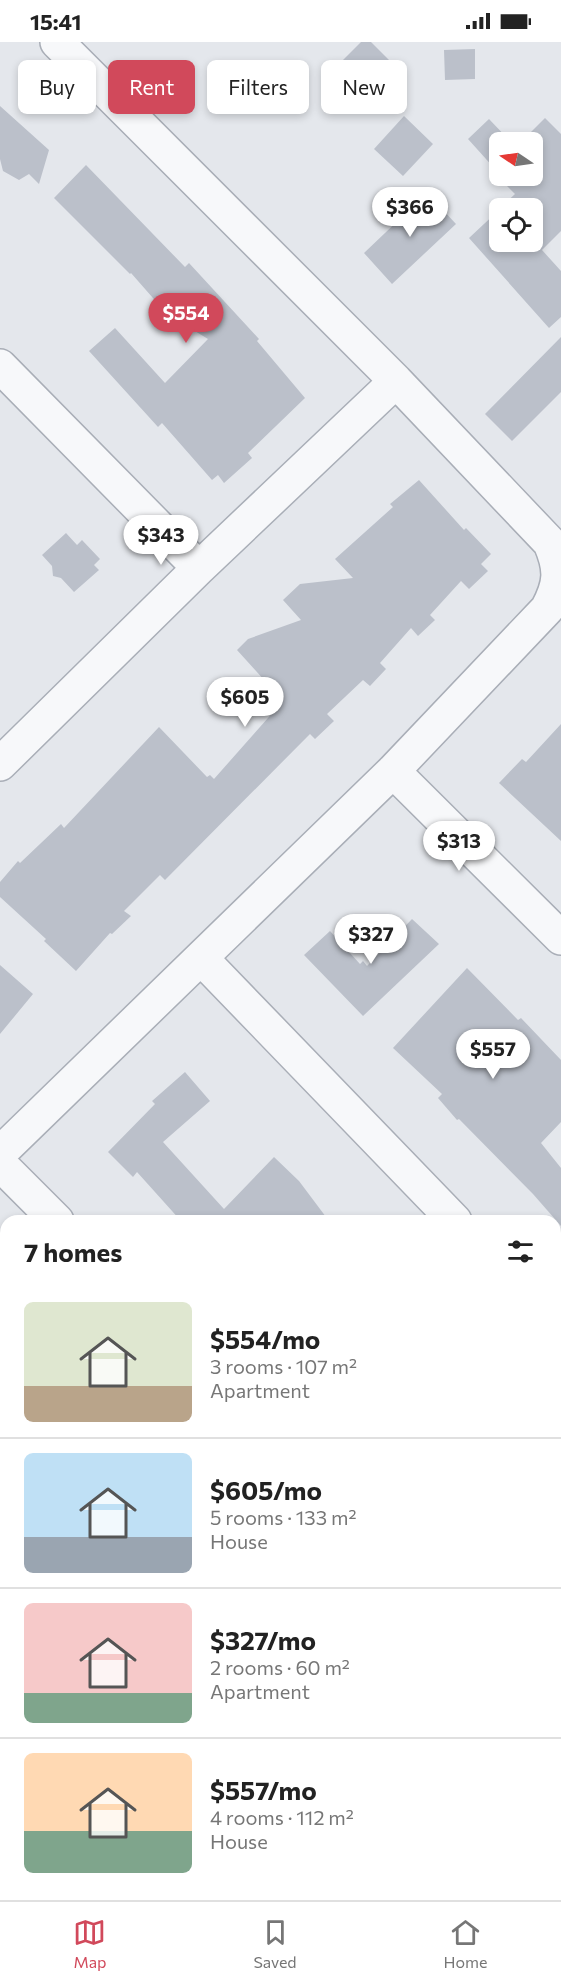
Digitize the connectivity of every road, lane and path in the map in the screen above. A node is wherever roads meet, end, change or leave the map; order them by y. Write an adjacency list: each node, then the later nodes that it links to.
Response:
1 (57, 42): 3 (street)
2 (2, 374): 4 (street)
3 (396, 381): 4 (street); 6 (street)
4 (199, 568): 5 (street)
5 (0, 764)
6 (393, 771): 7 (street); 8 (street)
7 (561, 938)
8 (201, 958): 9 (street); 12 (street)
9 (0, 1153)
10 (0, 1164): 11 (street)
11 (51, 1215)
12 (449, 1215)

